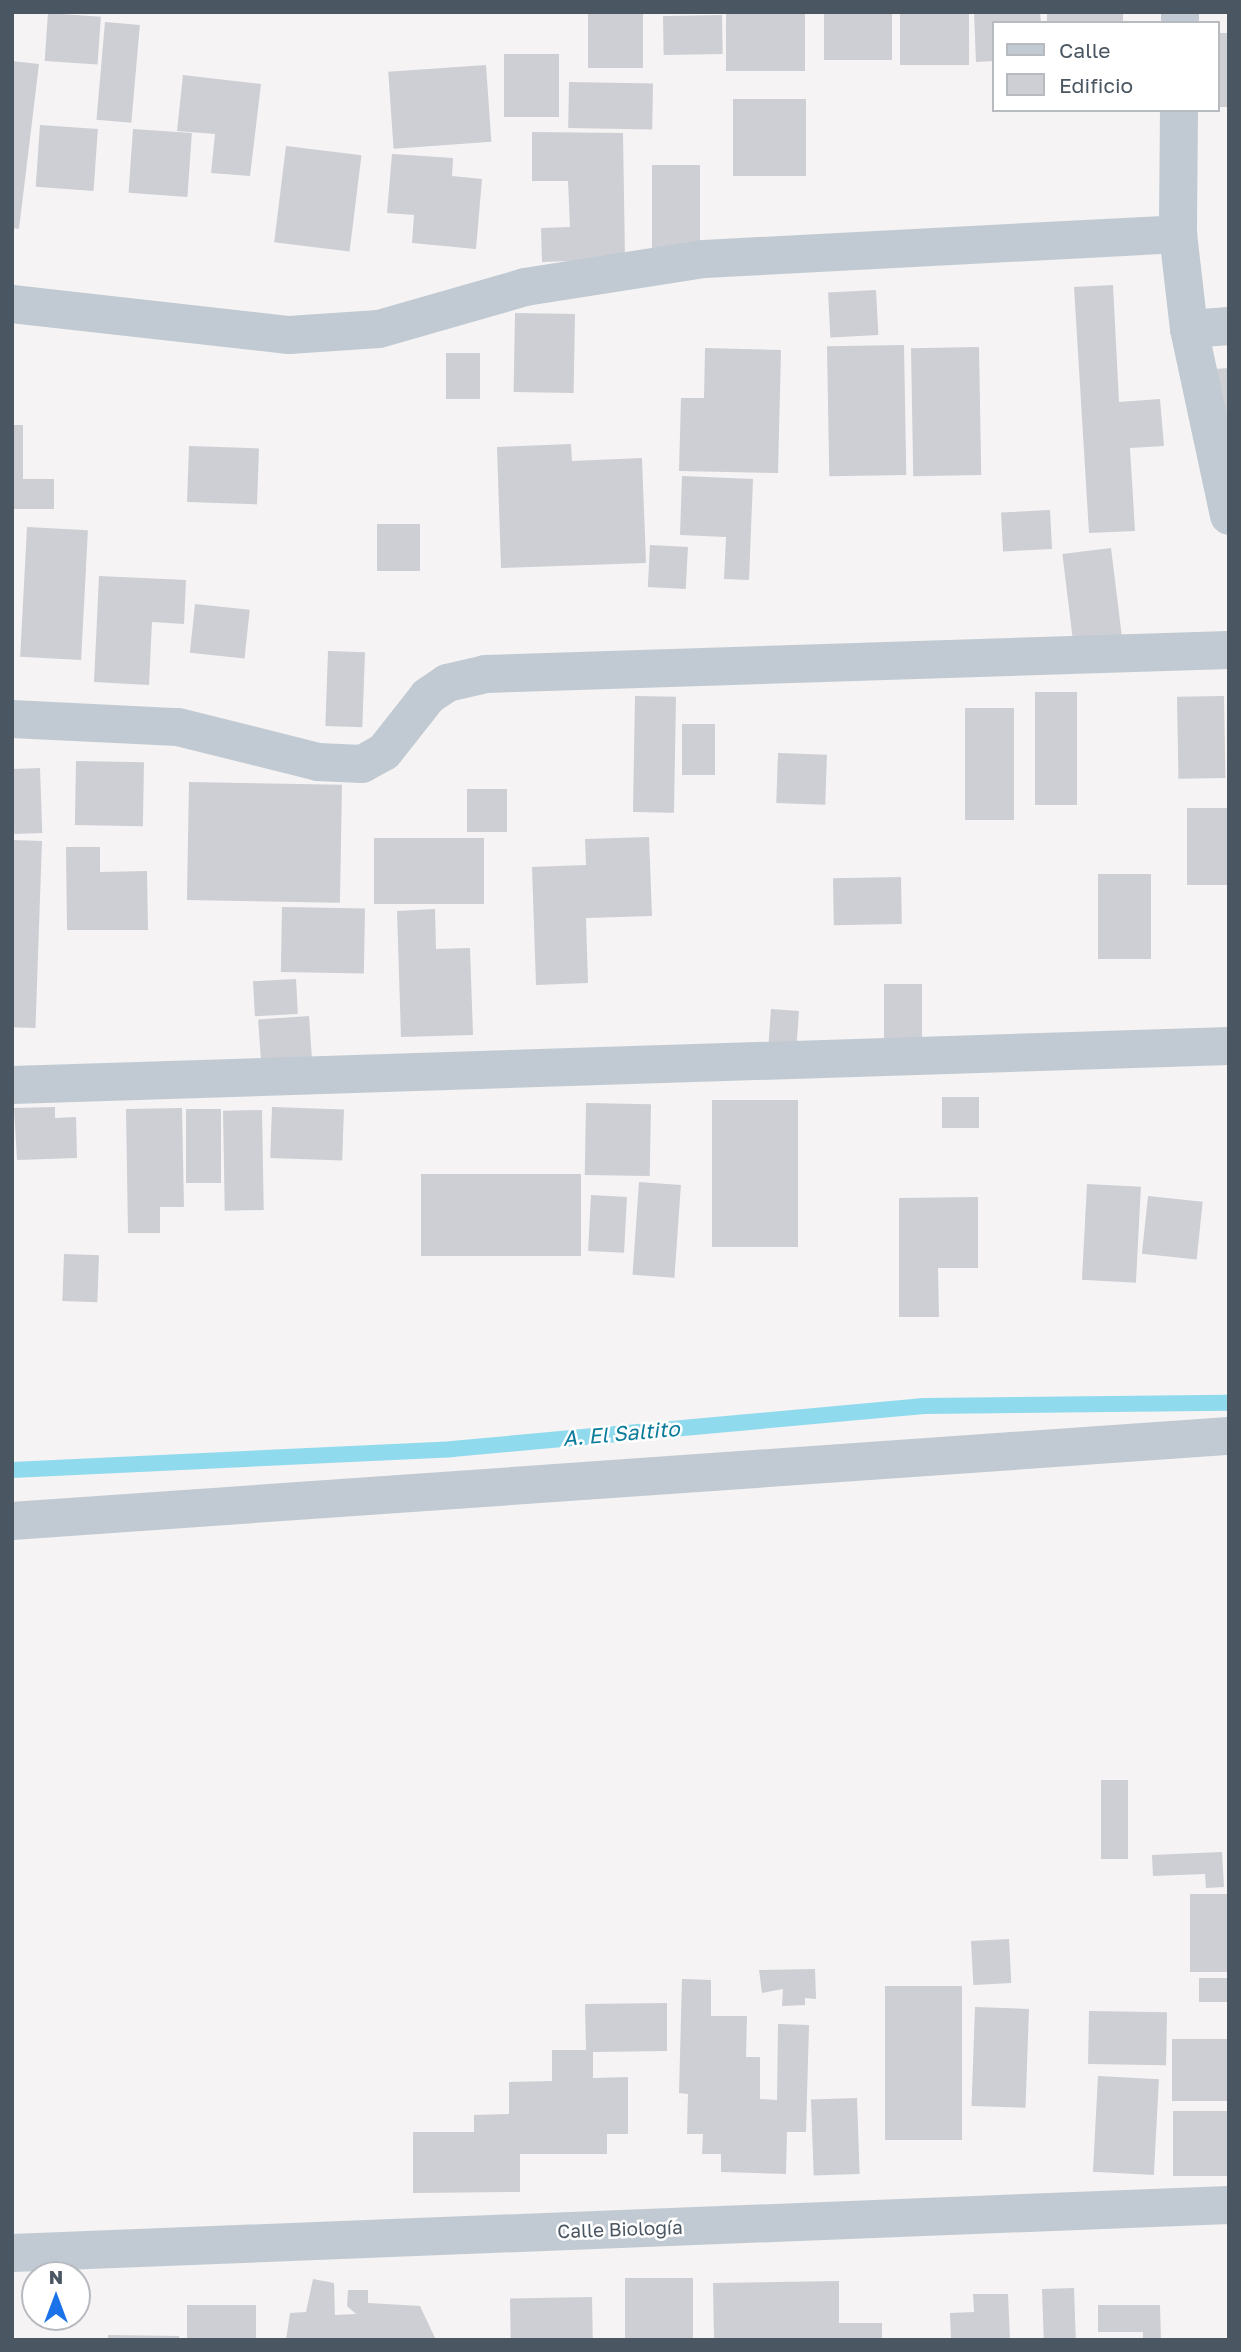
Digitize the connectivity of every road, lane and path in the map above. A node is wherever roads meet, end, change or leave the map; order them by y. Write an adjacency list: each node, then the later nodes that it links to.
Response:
1 (1179, 112): 2 (street)
2 (1178, 234): 3 (street); 5 (street)
3 (12, 304)
4 (1229, 326): 5 (street)
5 (1189, 329): 6 (street)
6 (1229, 516)
7 (1229, 650): 8 (street)
8 (12, 719)
9 (1229, 1046): 10 (street)
10 (12, 1085)
11 (1229, 1436): 12 (street)
12 (12, 1521)
13 (1229, 2206): 14 (street, Calle Biología)
14 (12, 2253)

